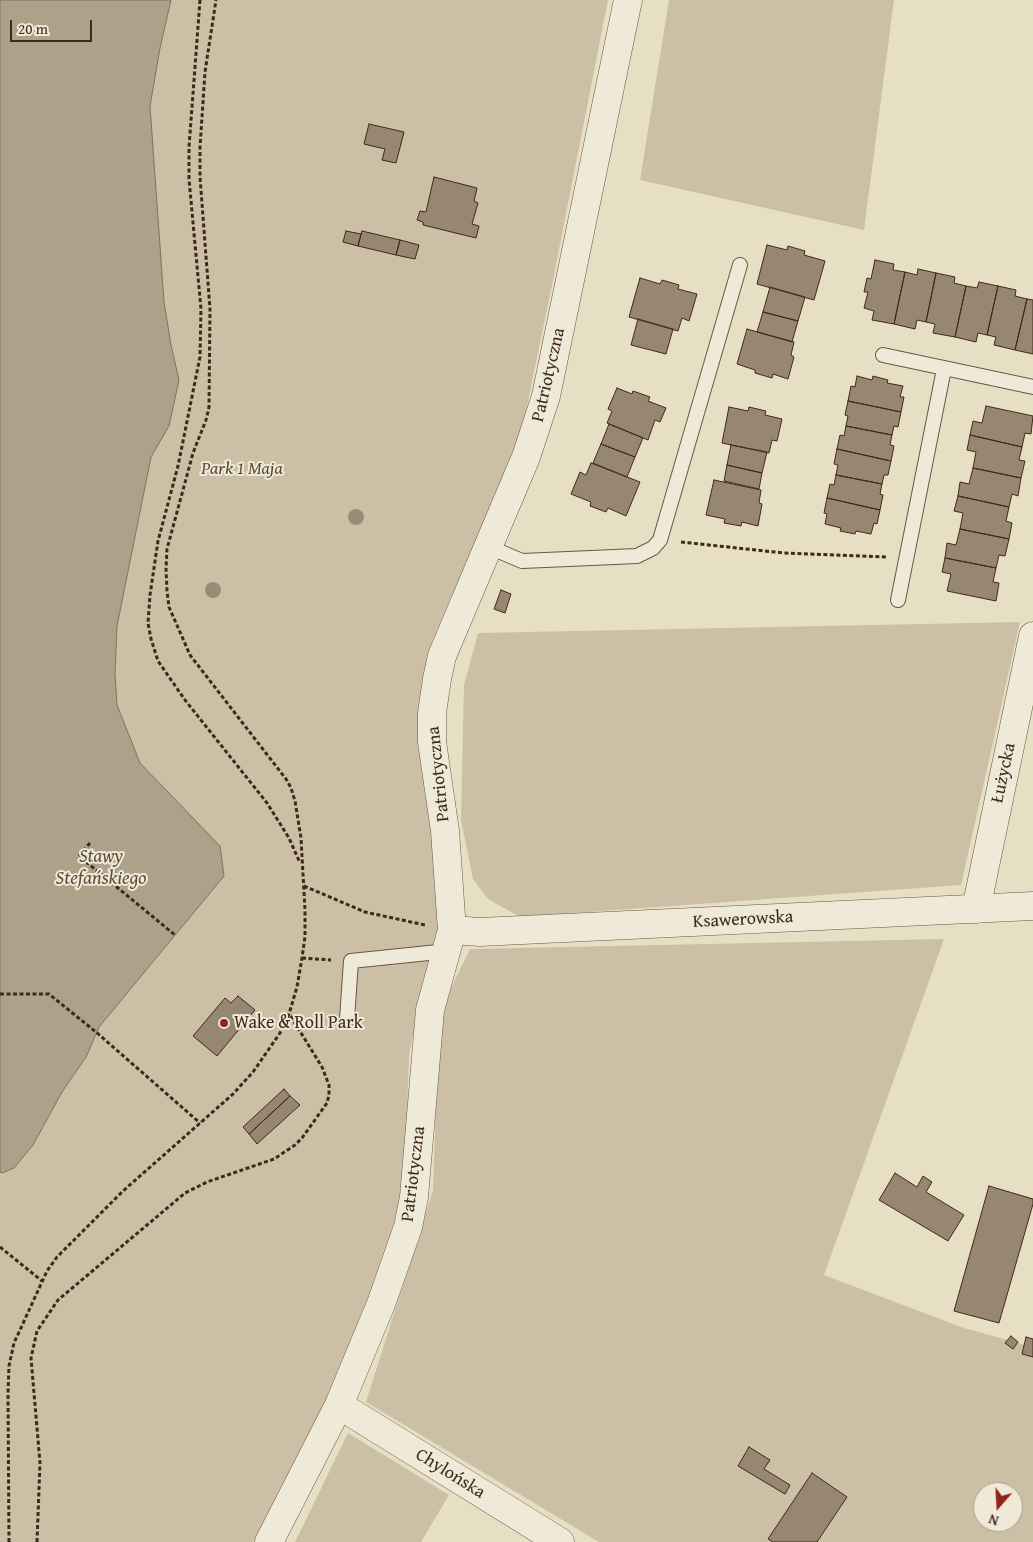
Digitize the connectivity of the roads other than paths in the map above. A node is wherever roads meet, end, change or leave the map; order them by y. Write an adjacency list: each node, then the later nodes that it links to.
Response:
1 (628, 0): 6 (street, Patriotyczna)
2 (740, 265): 6 (lane)
3 (883, 355): 4 (lane)
4 (944, 369): 5 (lane); 7 (lane)
5 (1033, 387)
6 (488, 547): 11 (street, Patriotyczna)
7 (898, 600)
8 (1033, 636): 10 (street, Łużycka)
9 (1033, 906): 10 (street, Ksawerowska)
10 (976, 909): 11 (street, Ksawerowska)
11 (450, 941): 12 (lane); 13 (street, Patriotyczna)
12 (347, 1019)
13 (339, 1405): 14 (street, Patriotyczna); 15 (street, Chylońska)
14 (269, 1542)
15 (560, 1542)

